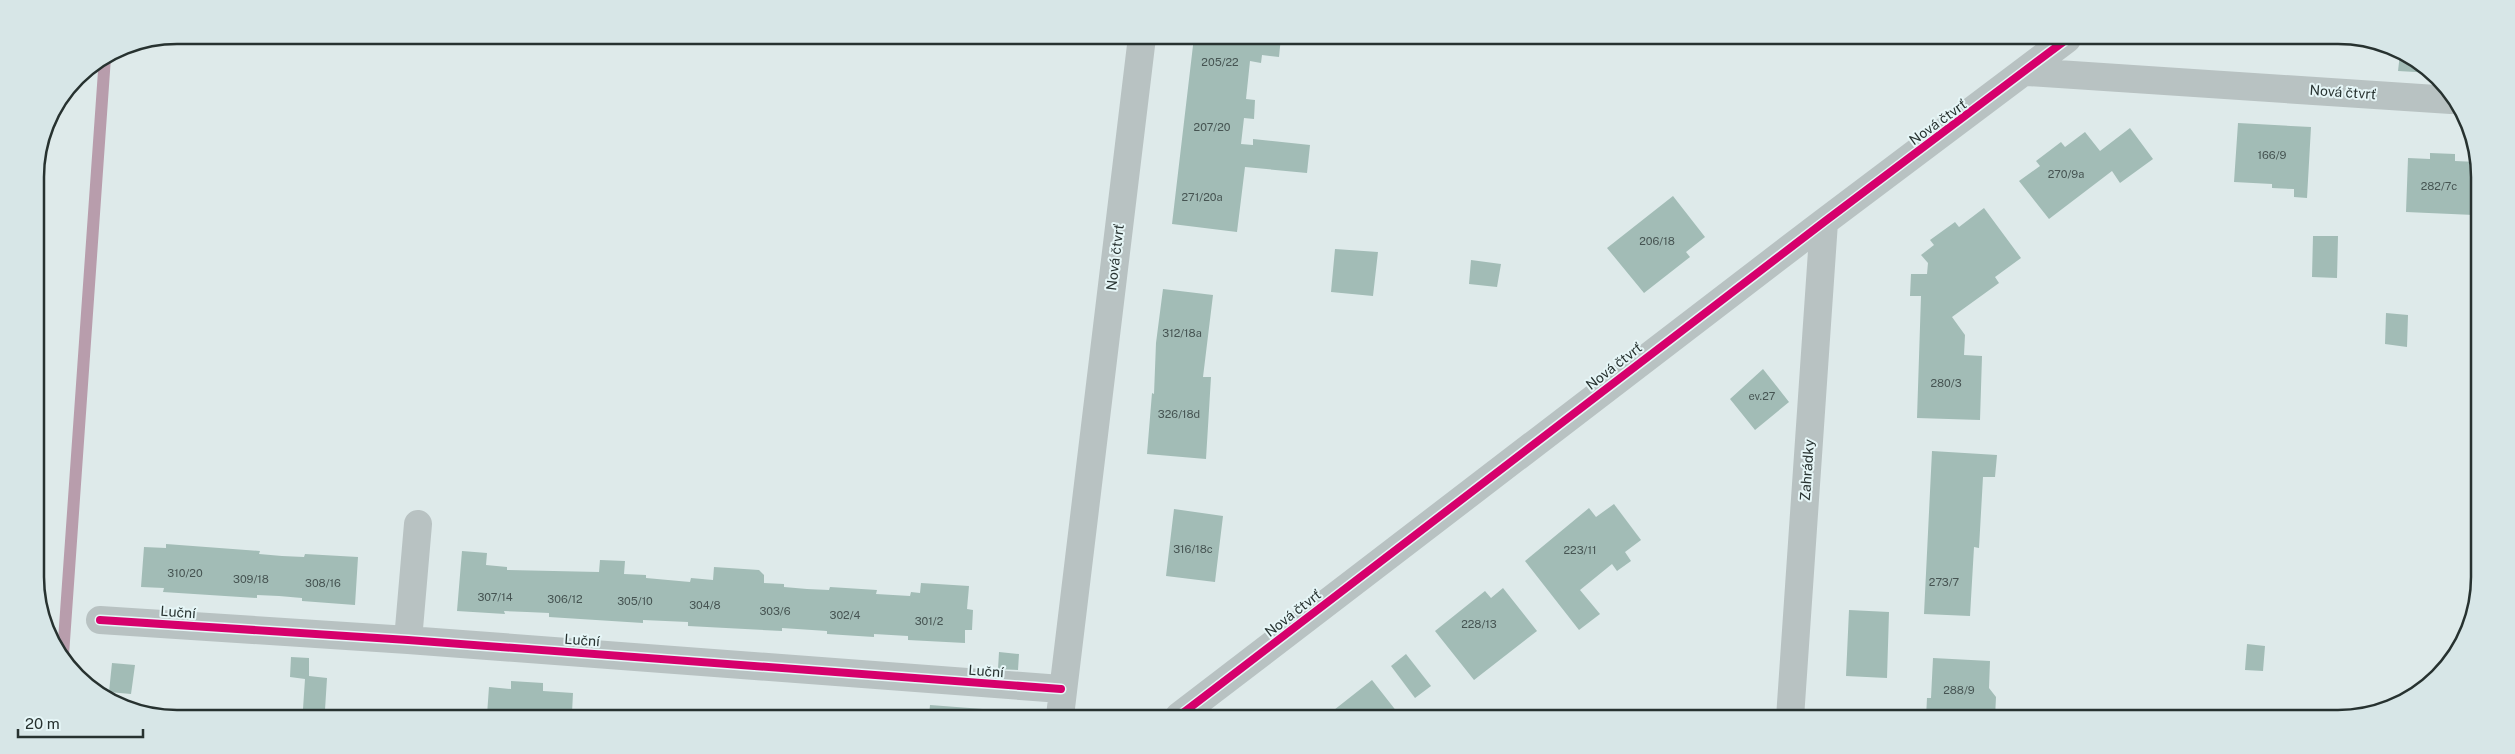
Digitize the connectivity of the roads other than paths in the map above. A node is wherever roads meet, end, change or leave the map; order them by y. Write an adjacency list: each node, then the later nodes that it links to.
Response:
1 (1141, 44): 9 (street, Nová čtvrť)
2 (2061, 44): 3 (street, Nová čtvrť)
3 (2027, 72): 4 (street, Nová čtvrť); 5 (street, Nová čtvrť)
4 (2446, 100)
5 (1824, 222): 11 (street, Nová čtvrť); 12 (street, Zahrádky)
6 (418, 524): 8 (street)
7 (100, 620): 8 (street, Luční)
8 (408, 640): 9 (street, Luční)
9 (1061, 689): 10 (street, Nová čtvrť)
10 (1060, 710)
11 (1187, 710)
12 (1791, 710)

